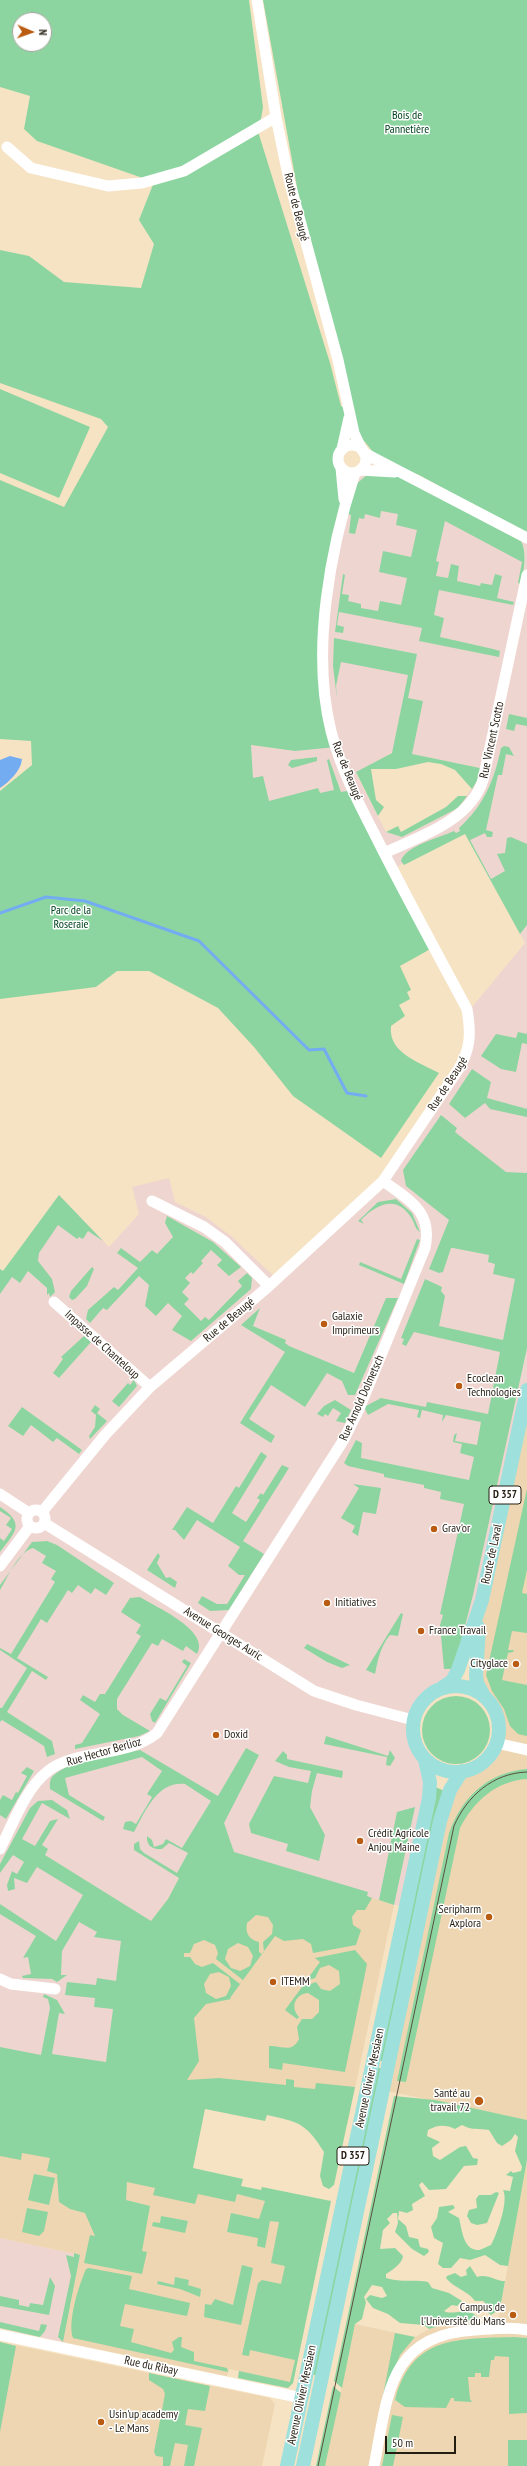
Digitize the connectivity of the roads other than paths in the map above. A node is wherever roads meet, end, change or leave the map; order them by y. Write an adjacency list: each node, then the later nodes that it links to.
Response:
1 (256, 0): 2 (street, Route de Beaugé)
2 (276, 118): 3 (street); 4 (street, Route de Beaugé)
3 (7, 147)
4 (350, 411): 5 (street, Route de Beaugé); 6 (street, Route de Beaugé)
5 (342, 449): 6 (street); 7 (street, Rue de Beaugé)
6 (363, 451): 8 (street, Rue de Beaugé); 9 (street)
7 (341, 468): 8 (street); 10 (street, Rue de Beaugé)
8 (358, 471): 9 (street); 10 (street, Rue de Beaugé)
9 (403, 473): 11 (street)
10 (344, 507): 13 (street, Rue de Beaugé)
11 (527, 538)
12 (527, 575): 13 (street, Rue Vincent Scotto)
13 (384, 853): 14 (street, Rue de Beaugé)
14 (383, 1181): 16 (street, Rue de Beaugé); 26 (street, Rue Arnold Dolmetsch)
15 (152, 1201): 16 (street)
16 (269, 1286): 18 (street, Rue de Beaugé)
17 (54, 1302): 18 (street, Impasse de Chanteloup)
18 (150, 1387): 22 (street, Rue de Beaugé)
19 (527, 1390): 25 (main road, Route de Laval / D 357)
20 (0, 1494): 21 (street)
21 (29, 1513): 22 (street); 23 (street)
22 (43, 1517): 23 (street); 26 (street, Avenue Georges Auric)
23 (30, 1526): 24 (street)
24 (0, 1566)
25 (482, 1600): 27 (main road, Route de Laval / D 357); 28 (main road, Route de Laval / D 357)
26 (221, 1633): 29 (street, Avenue Georges Auric); 34 (street, Rue Hector Berlioz)
27 (443, 1687): 28 (main road); 29 (main road)
28 (484, 1696): 30 (main road)
29 (413, 1720): 32 (main road)
30 (496, 1743): 31 (street); 33 (main road)
31 (527, 1750)
32 (425, 1760): 33 (main road); 39 (main road, Avenue Olivier Messiaen / D 357)
33 (462, 1772): 41 (main road, Avenue Olivier Messiaen / D 357)
34 (0, 1849)
35 (0, 1979): 36 (street)
36 (55, 1989)
37 (527, 2330): 42 (street)
38 (0, 2335): 39 (street, Rue du Ribay)
39 (302, 2398): 40 (main road, Avenue Olivier Messiaen / D 357)
40 (287, 2466)
41 (303, 2466)
42 (374, 2466)

